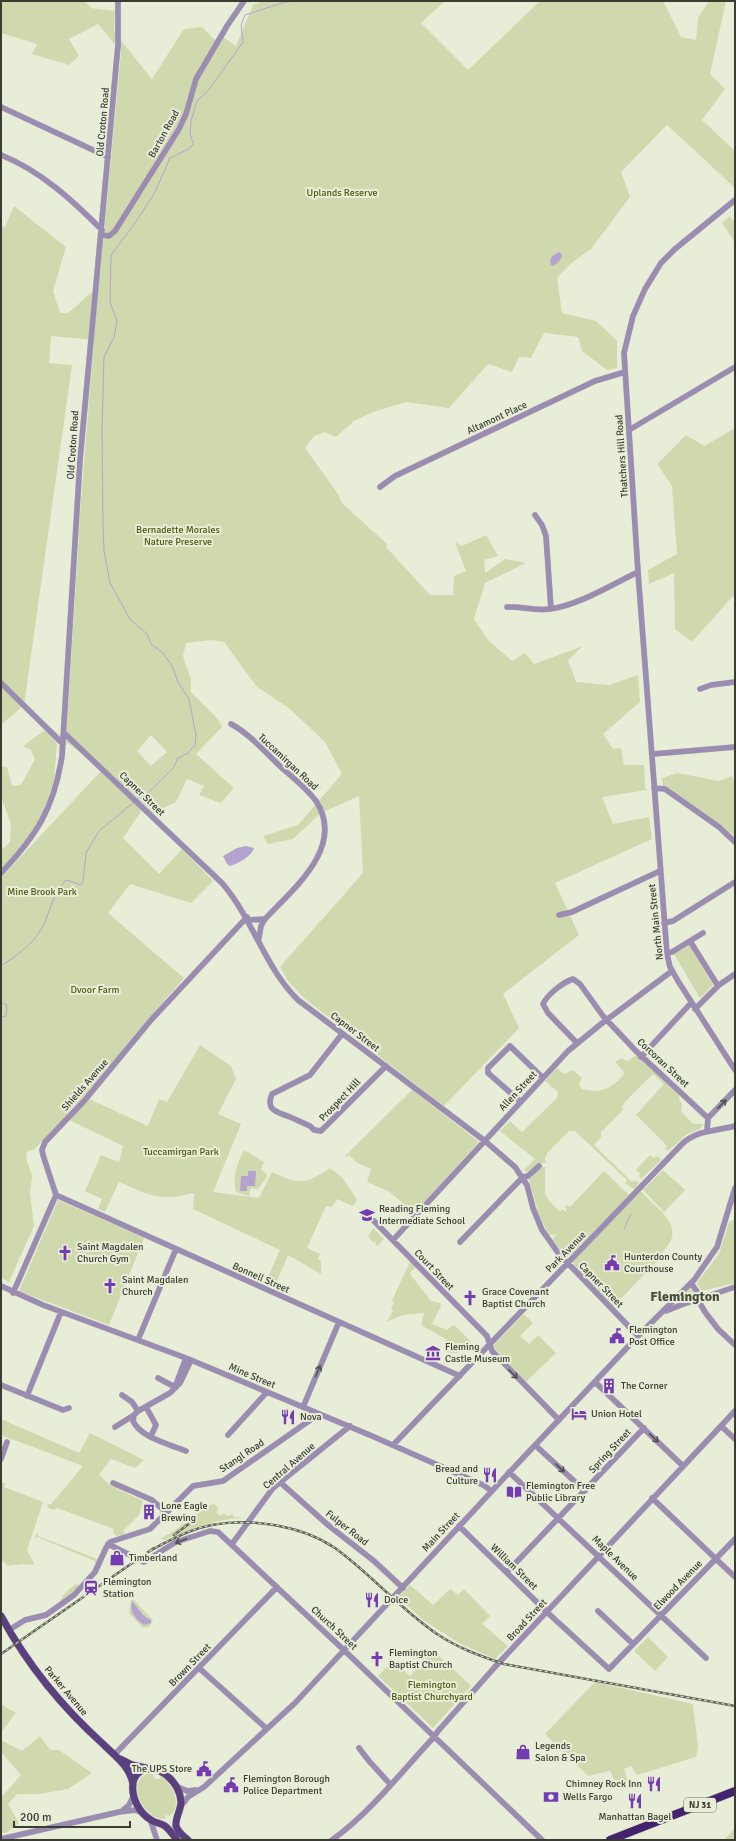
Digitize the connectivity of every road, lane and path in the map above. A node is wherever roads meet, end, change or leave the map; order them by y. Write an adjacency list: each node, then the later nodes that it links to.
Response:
1 (118, 1): 5 (street, Old Croton Road)
2 (244, 1): 7 (street, Barton Road)
3 (1, 107): 5 (street)
4 (4, 156): 7 (street)
5 (108, 157): 7 (street, Old Croton Road)
6 (735, 200): 9 (street, Thatchers Hill Road)
7 (102, 233): 20 (street, Old Croton Road)
8 (735, 367): 10 (street)
9 (625, 372): 10 (street, Thatchers Hill Road); 11 (street, Altamont Place)
10 (629, 430): 13 (street, Thatchers Hill Road)
11 (380, 487)
12 (535, 515): 15 (street)
13 (638, 572): 15 (street); 23 (street, Thatchers Hill Road)
14 (507, 607): 15 (street)
15 (551, 609)
16 (735, 682): 18 (street)
17 (1, 683): 21 (street)
18 (700, 689)
19 (230, 724): 31 (street, Tuccamirgan Road)
20 (64, 733): 21 (street, Old Croton Road); 30 (street, Capner Street)
21 (63, 744): 27 (street, Old Croton Road)
22 (735, 747): 23 (street)
23 (653, 754): 24 (street, North Main Street)
24 (654, 788): 25 (street); 26 (street, North Main Street)
25 (735, 842)
26 (660, 871): 29 (street); 32 (street, North Main Street)
27 (1, 873)
28 (735, 882): 32 (street)
29 (559, 915)
30 (248, 919): 31 (street); 34 (street, Capner Street); 58 (street, Shields Avenue)
31 (265, 919): 34 (street, Tuccamirgan Road)
32 (664, 924): 36 (street, North Main Street)
33 (703, 934): 35 (street)
34 (259, 939): 43 (street, Capner Street)
35 (690, 941): 36 (street); 39 (street)
36 (667, 953): 37 (street, North Main Street)
37 (672, 971): 40 (street, North Main Street); 42 (street, Allen Street)
38 (735, 974): 39 (street)
39 (718, 986): 41 (street)
40 (691, 1003): 41 (street, North Main Street); 45 (street)
41 (695, 1009): 47 (street, North Main Street)
42 (607, 1020): 44 (street, Allen Street); 44 (street, Corcoran Street); 45 (street, Corcoran Street)
43 (342, 1034): 46 (street, Capner Street); 46 (street, Prospect Hill)
44 (577, 1043): 48 (street, Allen Street)
45 (641, 1056): 51 (street, Corcoran Street)
46 (386, 1066): 54 (street, Capner Street)
47 (735, 1070)
48 (543, 1078): 50 (street, Allen Street); 50 (street)
49 (735, 1090): 51 (street, one-way to 49)
50 (521, 1102): 54 (street, Allen Street)
51 (708, 1118): 53 (street)
52 (735, 1126): 53 (street, Park Avenue)
53 (707, 1131): 63 (street, Park Avenue)
54 (485, 1141): 56 (street, Capner Street); 60 (street, Allen Street)
55 (539, 1166): 56 (street)
56 (523, 1177): 61 (street); 63 (street, Capner Street)
57 (735, 1188): 64 (street)
58 (56, 1195): 62 (street, Bonnell Street); 67 (street)
59 (374, 1221): 60 (street, Court Street)
60 (392, 1240): 74 (street, Court Street)
61 (460, 1242)
62 (176, 1249): 71 (street, Bonnell Street); 73 (street)
63 (568, 1263): 72 (street, Capner Street); 74 (street, Park Avenue)
64 (691, 1284): 68 (street); 70 (street, Main Street)
65 (1, 1286): 67 (street, Mine Street)
66 (735, 1287): 68 (street)
67 (13, 1293): 69 (street, Mine Street)
68 (698, 1300): 70 (street); 75 (street)
69 (61, 1312): 73 (street, Mine Street); 84 (street)
70 (662, 1313): 72 (street, Main Street)
71 (339, 1322): 77 (street, Bonnell Street); 86 (street, one-way to 71)
72 (638, 1336): 79 (street, Main Street)
73 (138, 1340): 76 (street, Mine Street)
74 (489, 1344): 77 (street, Park Avenue); 91 (street, Court Street, one-way to 91)
75 (735, 1345)
76 (188, 1359): 81 (street); 82 (street, Mine Street)
77 (460, 1376): 101 (street, Park Avenue)
78 (158, 1378): 81 (street)
79 (595, 1382): 91 (street, Main Street); 95 (street)
80 (1, 1385): 84 (street)
81 (175, 1387): 85 (street)
82 (267, 1392): 86 (street, Mine Street); 96 (street)
83 (122, 1395): 89 (street)
84 (27, 1396): 87 (street)
85 (146, 1407): 89 (street); 97 (street)
86 (303, 1407): 90 (street, Mine Street)
87 (69, 1408)
88 (735, 1411): 93 (street, Broad Street)
89 (136, 1413): 94 (street); 97 (street)
90 (318, 1413): 92 (street, Mine Street); 111 (street, Stangl Road)
91 (559, 1420): 100 (street, Main Street)
92 (350, 1426): 101 (street, Mine Street); 106 (street, Central Avenue)
93 (721, 1426): 98 (street); 104 (street, Broad Street)
94 (115, 1427)
95 (644, 1428): 104 (street, one-way to 104); 108 (street, Spring Street)
96 (228, 1435)
97 (150, 1436): 102 (street)
98 (735, 1439)
99 (7, 1442): 103 (street)
100 (535, 1445): 105 (street, Main Street); 108 (street, one-way to 108)
101 (393, 1446): 109 (street, Mine Street)
102 (186, 1451)
103 (1, 1459)
104 (683, 1466): 110 (street, Broad Street)
105 (509, 1472): 109 (street, Main Street); 112 (street, Maple Avenue)
106 (281, 1483): 116 (street, Central Avenue); 122 (street, Fulper Road)
107 (113, 1484): 111 (street)
108 (585, 1490): 112 (street, Spring Street)
109 (492, 1491): 113 (street, Main Street)
110 (652, 1498): 117 (street, Broad Street); 118 (street)
111 (166, 1513): 115 (street, Stangl Road)
112 (559, 1518): 117 (street, Maple Avenue); 119 (street, Spring Street)
113 (459, 1526): 119 (street, William Street); 122 (street, Main Street)
114 (735, 1539): 118 (street, Elwood Avenue)
115 (108, 1544): 116 (street, Church Street, one-way to 115); 127 (street)
116 (232, 1544): 121 (street, Church Street)
117 (599, 1555): 123 (street, Broad Street); 125 (street, Maple Avenue)
118 (716, 1559): 120 (street); 125 (street, Elwood Avenue)
119 (507, 1572): 123 (street, William Street)
120 (735, 1577)
121 (277, 1587): 129 (street, Church Street); 131 (street, Brown Street)
122 (403, 1588): 129 (street, Main Street)
123 (547, 1611): 132 (street, William Street); 134 (street, Broad Street)
124 (598, 1611): 128 (street)
125 (661, 1615): 128 (street, Elwood Avenue); 130 (street, Maple Avenue)
126 (1, 1616): 127 (main road, Parker Avenue)
127 (9, 1630): 136 (main road, Parker Avenue)
128 (633, 1644): 132 (street, Elwood Avenue)
129 (345, 1650): 133 (street, Main Street); 134 (street, Church Street)
130 (706, 1658)
131 (199, 1668): 133 (street); 136 (street, Brown Street)
132 (609, 1669)
133 (267, 1729): 141 (street, Main Street)
134 (434, 1737): 138 (street, Broad Street); 157 (street, Church Street)
135 (359, 1748): 138 (street)
136 (116, 1756): 137 (main road, Parker Avenue); 139 (main road, Parker Avenue)
137 (149, 1769): 139 (main road); 140 (main road)
138 (390, 1784): 156 (street, Broad Street)
139 (133, 1785): 143 (main road)
140 (175, 1786): 141 (street); 144 (main road)
141 (200, 1789): 144 (street, Main Street)
142 (735, 1790): 160 (highway, NJ 31)
143 (134, 1794): 145 (street); 146 (main road)
144 (180, 1808): 147 (main road)
145 (119, 1812): 146 (street); 150 (street)
146 (144, 1813): 148 (main road)
147 (178, 1816): 149 (main road); 155 (main road)
148 (150, 1820): 149 (main road); 153 (street)
149 (162, 1825): 153 (street); 154 (main road)
150 (22, 1837): 152 (street)
151 (1, 1839): 152 (street)
152 (10, 1839)
153 (157, 1840)
154 (177, 1840)
155 (188, 1840)
156 (332, 1840)
157 (542, 1840)
158 (602, 1840): 159 (highway)
159 (607, 1840)
160 (610, 1840)

